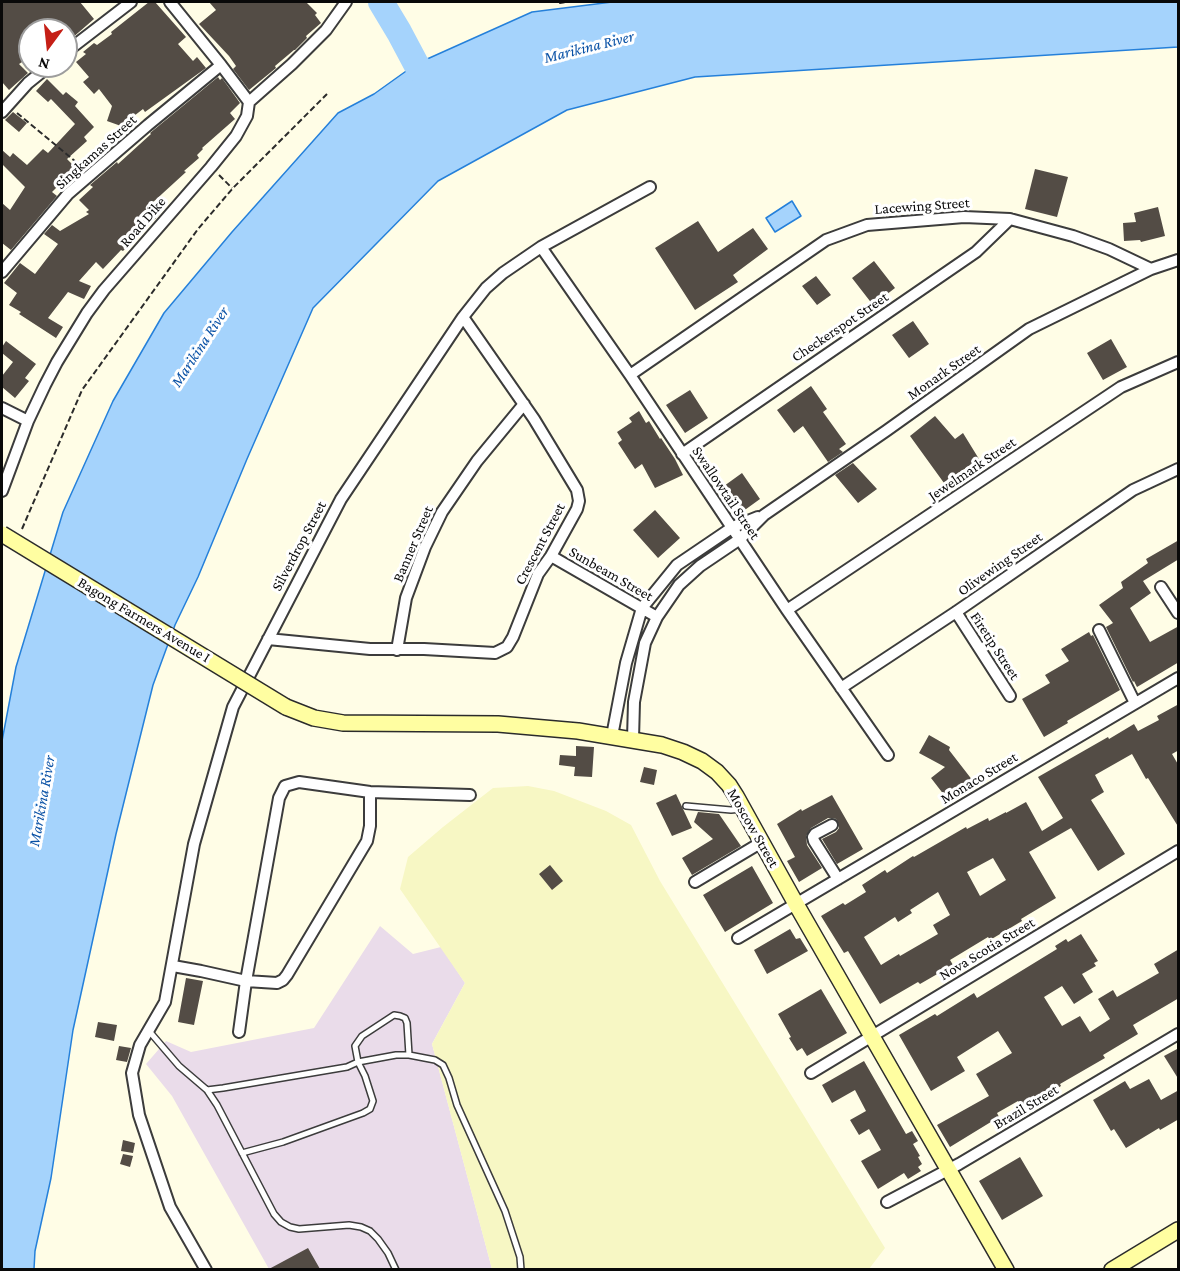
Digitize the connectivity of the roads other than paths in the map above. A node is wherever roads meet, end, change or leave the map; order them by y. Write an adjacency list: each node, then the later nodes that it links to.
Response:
1 (131, 2): 4 (street)
2 (170, 2): 5 (street)
3 (341, 3): 7 (street, Road Dike)
4 (78, 43)
5 (221, 65): 7 (street); 14 (street, Singkamas Street)
6 (34, 78): 8 (street)
7 (249, 102): 20 (street, Road Dike)
8 (4, 109)
9 (650, 186): 11 (street, Silverdrop Street)
10 (1010, 219): 13 (street, Lacewing Street); 17 (street, Lacewing Street); 21 (street, Checkerspot Street)
11 (541, 247): 15 (street, Silverdrop Street); 17 (street, Swallowtail Street)
12 (1179, 260): 13 (street)
13 (1151, 269): 24 (street, Monark Street)
14 (2, 272)
15 (463, 317): 18 (street, Crescent Street); 38 (street, Silverdrop Street)
16 (1179, 362): 33 (street, Jewelmark Street)
17 (630, 375): 21 (street, Swallowtail Street)
18 (524, 404): 28 (street, Crescent Street); 39 (street, Banner Street)
19 (2, 408): 20 (street)
20 (28, 421): 23 (street, Road Dike)
21 (682, 454): 25 (street, Swallowtail Street)
22 (1179, 469): 34 (street, Olivewing Street)
23 (2, 491)
24 (764, 515): 25 (street, Monark Street); 27 (street, Monark Street)
25 (733, 527): 27 (street, Swallowtail Street); 29 (street, Monark Street)
26 (2, 534): 44 (street, Bagong Farmers Avenue I, bridge)
27 (740, 539): 30 (street, Monark Street); 33 (street, Swallowtail Street)
28 (551, 556): 32 (street, Sunbeam Street); 39 (street, Crescent Street)
29 (677, 565): 30 (street); 32 (street, Monark Street)
30 (687, 577): 36 (street, Monark Street)
31 (1161, 587): 35 (street)
32 (642, 609): 36 (street, Sunbeam Street); 45 (street, Monark Street)
33 (787, 610): 41 (street, Swallowtail Street)
34 (956, 612): 41 (street, Olivewing Street); 42 (street, Firetip Street)
35 (1179, 613)
36 (657, 617): 46 (street, Monark Street)
37 (1099, 630): 43 (street)
38 (268, 639): 39 (street, Crescent Street); 59 (street, Silverdrop Street)
39 (398, 650)
40 (1179, 678): 43 (street, Monaco Street)
41 (841, 688): 47 (street, Swallowtail Street)
42 (1010, 696)
43 (1135, 703): 55 (street, Monaco Street)
44 (286, 707): 45 (street, Moscow Street)
45 (612, 736): 46 (street, Moscow Street)
46 (633, 740): 51 (street, Moscow Street)
47 (888, 755)
48 (370, 792): 49 (street); 60 (street); 60 (street)
49 (470, 795)
50 (686, 806): 51 (lane)
51 (744, 809): 53 (street, Moscow Street)
52 (832, 825): 55 (street)
53 (762, 842): 56 (street); 57 (street, Moscow Street)
54 (1179, 851): 64 (street, Nova Scotia Street)
55 (838, 879): 57 (street, Monaco Street)
56 (695, 882)
57 (795, 904): 58 (street, Monaco Street); 64 (street, Moscow Street)
58 (738, 938)
59 (173, 966): 60 (street); 61 (street, Silverdrop Street)
60 (246, 981): 62 (street)
61 (149, 1031): 68 (lane); 73 (street, Silverdrop Street)
62 (239, 1032)
63 (1179, 1034): 70 (street, Brazil Street)
64 (871, 1036): 67 (street, Nova Scotia Street); 70 (street, Moscow Street)
65 (409, 1055): 66 (lane); 66 (lane); 75 (lane)
66 (358, 1062): 68 (lane); 69 (lane)
67 (811, 1072)
68 (207, 1090): 69 (lane)
69 (242, 1153): 74 (lane)
70 (948, 1170): 71 (street, Brazil Street); 76 (street, Moscow Street)
71 (887, 1202)
72 (1179, 1230): 77 (street)
73 (206, 1269)
74 (396, 1269)
75 (521, 1269)
76 (1006, 1269)
77 (1112, 1269)

